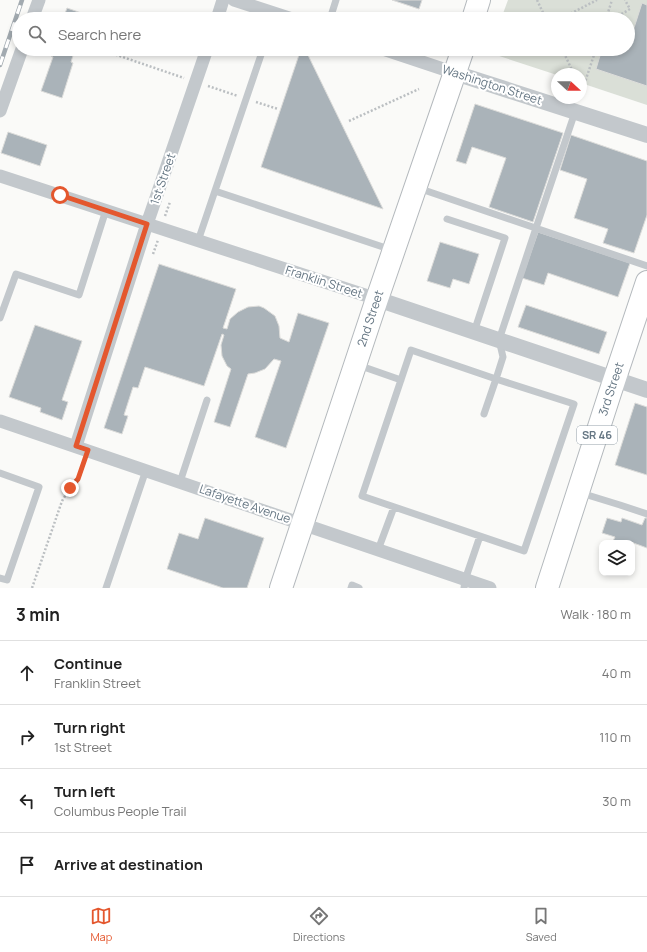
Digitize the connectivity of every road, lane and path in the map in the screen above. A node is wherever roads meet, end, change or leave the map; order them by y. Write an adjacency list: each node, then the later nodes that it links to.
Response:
1 (38, 0): 10 (street)
2 (223, 0): 11 (street)
3 (234, 0): 12 (street)
4 (336, 0): 13 (lane)
5 (479, 0): 14 (highway)
6 (537, 0): 15 (path)
7 (598, 0): 16 (path)
8 (612, 0): 17 (path)
9 (625, 0): 18 (path)
10 (34, 12)
11 (219, 12)
12 (264, 12)
13 (332, 12)
14 (475, 12)
15 (543, 12)
16 (574, 12)
17 (608, 12)
18 (625, 12)
19 (20, 56): 32 (street)
20 (205, 56): 42 (street, 1st Street)
21 (261, 56): 38 (lane)
22 (404, 56): 27 (street, Washington Street)
23 (461, 56): 27 (highway, 2nd Street)
24 (565, 56): 26 (path)
25 (594, 56): 28 (path)
26 (571, 68)
27 (455, 73): 33 (street, Washington Street); 37 (highway, 2nd Street)
28 (587, 76)
29 (209, 86): 31 (path)
30 (419, 89): 34 (path)
31 (206, 93)
32 (0, 111)
33 (575, 112): 35 (street, Washington Street); 44 (lane)
34 (348, 121)
35 (647, 135)
36 (0, 176): 40 (street, Franklin Street)
37 (416, 187): 44 (lane); 46 (highway, 2nd Street)
38 (215, 191): 45 (lane); 46 (lane)
39 (172, 196): 43 (path)
40 (106, 210): 42 (street, Franklin Street); 51 (lane)
41 (447, 219): 52 (lane)
42 (147, 224): 43 (street, Franklin Street); 62 (street, 1st Street)
43 (161, 228): 45 (street, Franklin Street); 47 (path)
44 (536, 228): 48 (lane); 53 (lane)
45 (198, 240): 50 (street, Franklin Street)
46 (394, 251): 50 (highway, 2nd Street)
47 (152, 257)
48 (647, 266)
49 (647, 282): 57 (highway, 3rd Street / SR 46)
50 (377, 299): 52 (street, Franklin Street); 54 (highway, 2nd Street)
51 (0, 318)
52 (474, 332): 53 (street, Franklin Street)
53 (499, 340): 55 (lane); 57 (street, Franklin Street)
54 (356, 364): 56 (lane); 69 (highway, 2nd Street)
55 (496, 379): 56 (lane); 60 (lane); 70 (lane)
56 (401, 380): 67 (lane)
57 (614, 380): 58 (street, Franklin Street); 66 (highway, 3rd Street / SR 46)
58 (647, 390)
59 (207, 400): 65 (lane)
60 (484, 414)
61 (0, 421): 62 (street, Lafayette Avenue)
62 (82, 448): 63 (street, Lafayette Avenue); 74 (path)
63 (146, 470): 65 (street, Lafayette Avenue); 75 (lane)
64 (0, 473): 72 (lane)
65 (180, 482): 69 (street, Lafayette Avenue)
66 (578, 492): 68 (lane); 80 (highway, 3rd Street / SR 46)
67 (394, 507): 70 (lane); 71 (lane)
68 (647, 514)
69 (302, 524): 71 (street, Lafayette Avenue); 76 (highway, 2nd Street)
70 (480, 536): 73 (lane)
71 (378, 550): 73 (street, Lafayette Avenue)
72 (0, 578)
73 (465, 584): 79 (street, Lafayette Avenue)
74 (32, 588)
75 (106, 588)
76 (281, 588)
77 (351, 588): 78 (lane)
78 (359, 588)
79 (490, 588)
80 (547, 588)

